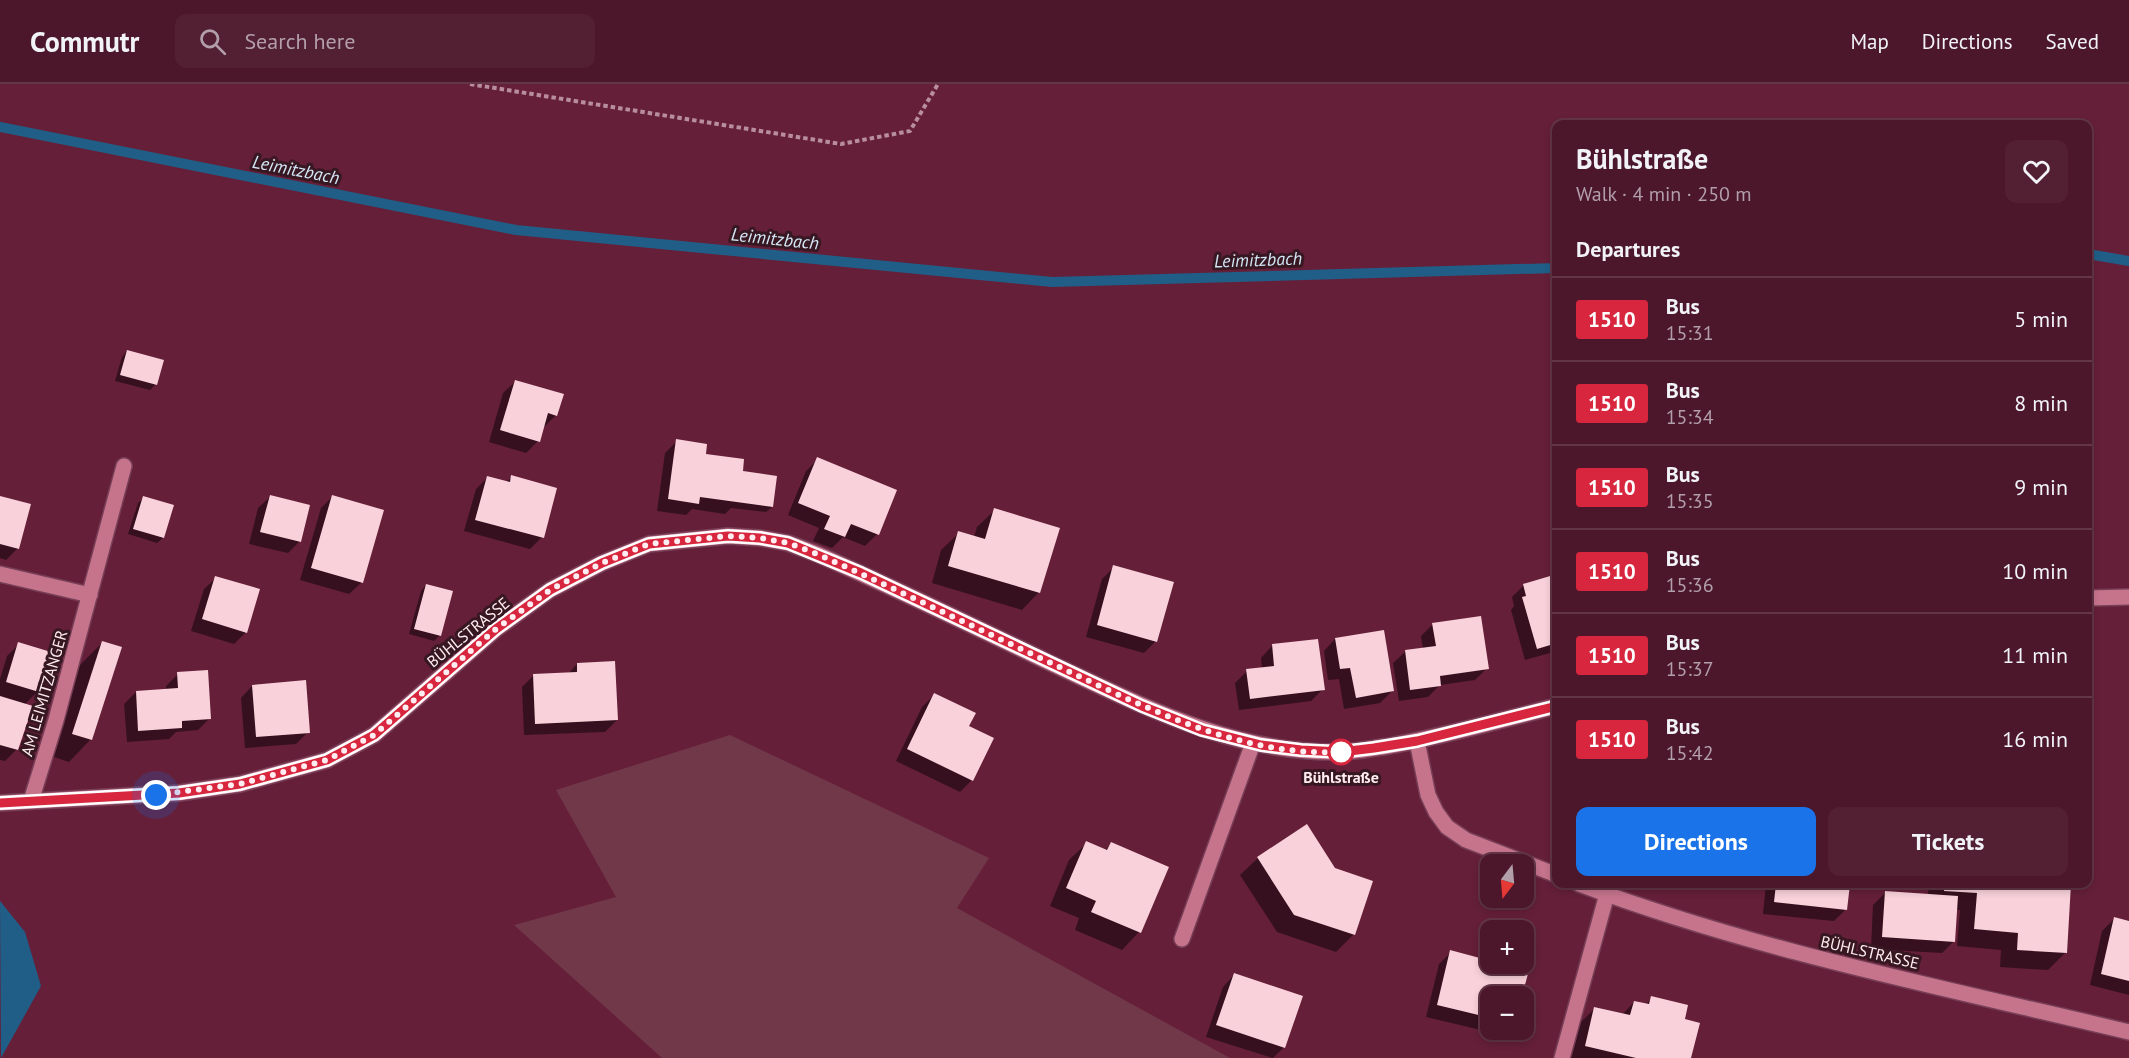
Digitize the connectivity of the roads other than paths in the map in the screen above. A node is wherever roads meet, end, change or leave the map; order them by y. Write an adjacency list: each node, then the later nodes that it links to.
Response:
1 (124, 466): 3 (street, AM LEIMITZANGER)
2 (0, 574): 3 (street)
3 (90, 595): 9 (street, AM LEIMITZANGER)
4 (2129, 597): 5 (street)
5 (2092, 598)
6 (1552, 707): 7 (street, BÜHLSTRASSE)
7 (1417, 741): 8 (street, BÜHLSTRASSE); 11 (street)
8 (1253, 743): 9 (street, BÜHLSTRASSE); 14 (street)
9 (31, 801): 10 (street, BÜHLSTRASSE)
10 (0, 803)
11 (1552, 873)
12 (1590, 888): 13 (street, BÜHLSTRASSE)
13 (1607, 894): 15 (street, BÜHLSTRASSE); 16 (street)
14 (1182, 939)
15 (2129, 1032)
16 (1562, 1058)

